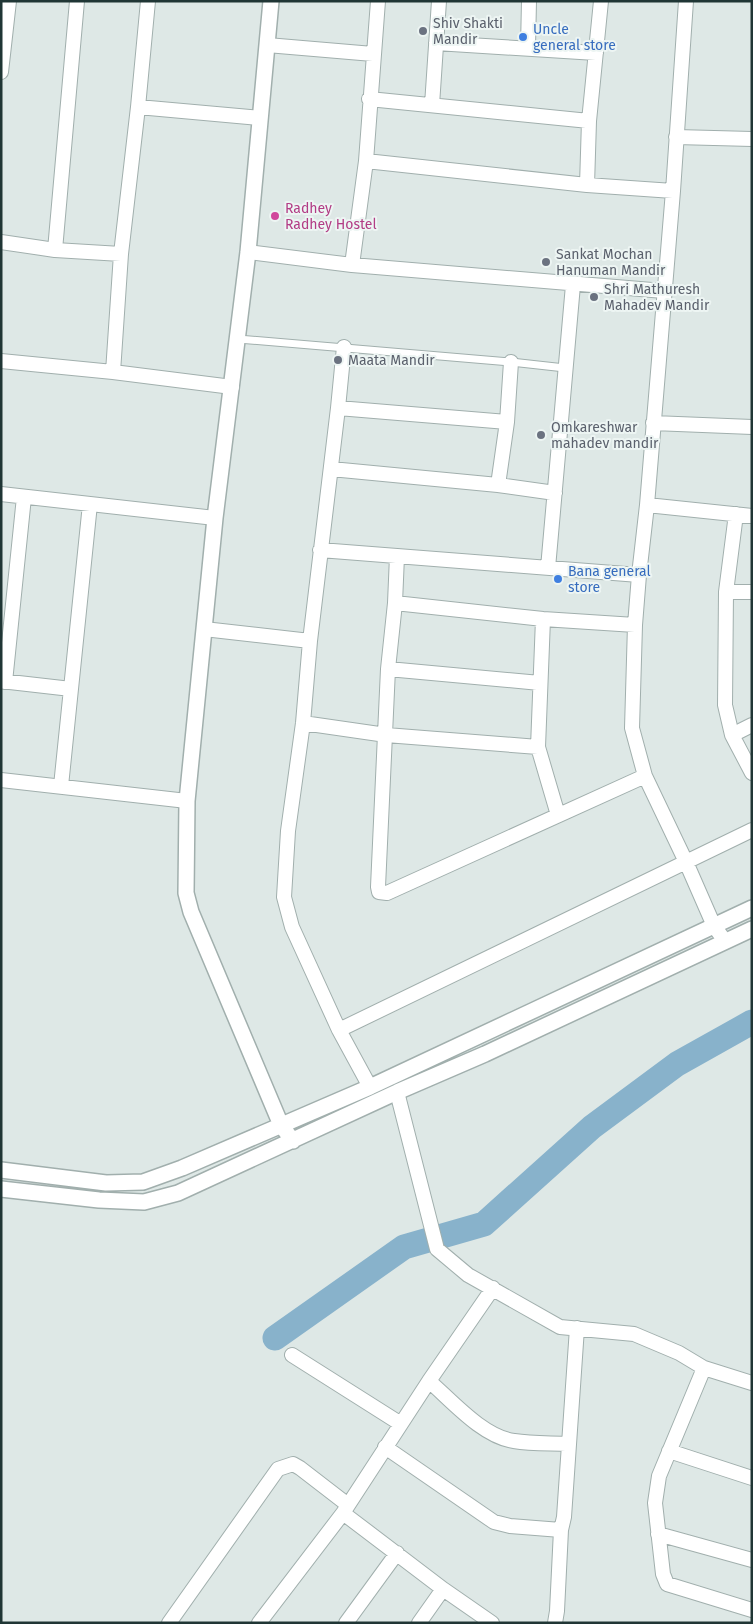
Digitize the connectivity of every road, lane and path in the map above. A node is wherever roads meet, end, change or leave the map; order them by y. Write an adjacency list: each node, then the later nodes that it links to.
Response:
1 (9, 1): 15 (street)
2 (77, 1): 27 (street)
3 (148, 1): 18 (street)
4 (271, 1): 11 (street)
5 (378, 1): 14 (street)
6 (439, 1): 10 (street)
7 (530, 1): 12 (street)
8 (601, 1): 13 (street)
9 (686, 1): 21 (street)
10 (436, 43): 12 (street); 17 (street)
11 (267, 45): 14 (street); 19 (street)
12 (528, 47): 13 (street)
13 (596, 53): 20 (street)
14 (373, 54): 16 (street)
15 (1, 72)
16 (370, 99): 17 (street); 23 (street)
17 (432, 105): 20 (street)
18 (138, 107): 19 (street); 29 (street)
19 (260, 118): 28 (street)
20 (590, 120): 24 (street)
21 (676, 137): 22 (street); 25 (street)
22 (752, 139)
23 (366, 160): 24 (street); 30 (street)
24 (587, 185): 25 (street)
25 (673, 191): 32 (street)
26 (1, 242): 27 (street)
27 (55, 250): 29 (street)
28 (248, 252): 30 (street); 33 (street)
29 (121, 254): 38 (street)
30 (352, 265): 31 (street)
31 (573, 284): 32 (street); 37 (street)
32 (664, 291): 42 (street)
33 (238, 340): 34 (lane); 39 (street)
34 (344, 347): 36 (lane); 40 (street)
35 (1, 360): 38 (street)
36 (511, 362): 37 (lane); 41 (street)
37 (565, 368): 46 (street)
38 (113, 372): 39 (street)
39 (232, 387): 53 (street)
40 (338, 408): 41 (street); 44 (street)
41 (507, 422): 45 (street)
42 (653, 423): 43 (street); 50 (street)
43 (752, 426)
44 (331, 469): 45 (street); 54 (street)
45 (498, 485): 46 (street)
46 (555, 493): 56 (street)
47 (1, 494): 48 (street)
48 (24, 497): 49 (street); 66 (street)
49 (90, 504): 53 (street); 68 (street)
50 (647, 505): 51 (street); 57 (street)
51 (736, 514): 52 (street); 58 (street)
52 (752, 516)
53 (216, 518): 63 (street)
54 (320, 550): 55 (street); 64 (street)
55 (397, 556): 56 (street); 60 (street)
56 (548, 568): 57 (street)
57 (638, 575): 62 (street)
58 (726, 592): 59 (street); 72 (street)
59 (752, 592)
60 (395, 603): 61 (street); 65 (street)
61 (543, 619): 62 (street); 67 (street)
62 (635, 625): 75 (street)
63 (204, 629): 64 (street); 78 (street)
64 (310, 641): 69 (street)
65 (388, 669): 67 (street); 71 (street)
66 (3, 681): 68 (street)
67 (540, 683): 73 (street)
68 (71, 688): 77 (street)
69 (303, 723): 71 (street); 86 (street)
70 (752, 725): 72 (street)
71 (386, 734): 73 (street); 79 (street)
72 (732, 735): 74 (street)
73 (538, 748): 79 (street)
74 (752, 773)
75 (645, 776): 79 (street); 81 (street)
76 (1, 780): 77 (street)
77 (61, 786): 78 (street)
78 (187, 801): 89 (street)
79 (558, 815)
80 (752, 830): 81 (street)
81 (686, 862): 83 (street); 86 (street)
82 (752, 908): 83 (street)
83 (714, 926): 85 (street); 87 (street)
84 (752, 929): 85 (street)
85 (725, 941): 88 (street)
86 (339, 1030): 87 (street)
87 (370, 1087): 89 (street)
88 (397, 1092): 90 (street); 93 (street)
89 (281, 1125): 90 (street); 91 (street)
90 (293, 1141): 92 (street)
91 (1, 1170)
92 (1, 1189)
93 (492, 1288): 94 (street); 97 (street)
94 (578, 1328): 96 (street); 100 (street)
95 (292, 1356): 99 (street)
96 (704, 1368): 98 (street); 102 (street)
97 (429, 1381): 99 (street); 100 (street)
98 (752, 1383)
99 (401, 1424): 101 (street)
100 (569, 1444): 105 (street)
101 (385, 1448): 104 (street); 105 (street)
102 (669, 1451): 103 (street); 106 (street)
103 (752, 1478)
104 (346, 1509): 107 (street); 111 (street); 112 (street)
105 (561, 1530): 116 (street)
106 (658, 1534): 108 (street); 110 (street)
107 (397, 1553): 109 (street); 113 (street)
108 (752, 1560)
109 (443, 1589): 114 (street); 115 (street)
110 (752, 1610)
111 (169, 1623)
112 (259, 1623)
113 (346, 1623)
114 (419, 1623)
115 (492, 1623)
116 (555, 1623)

